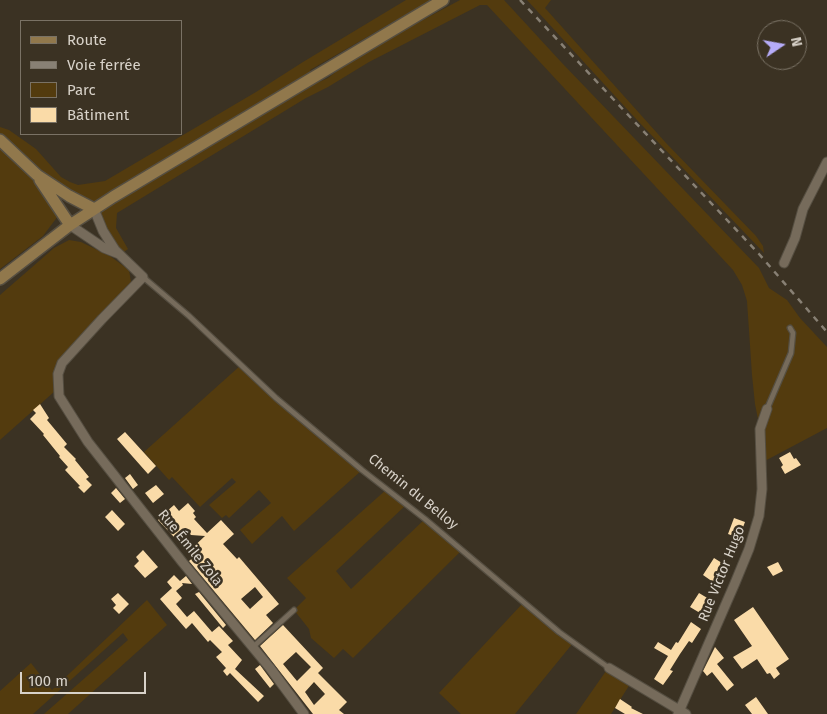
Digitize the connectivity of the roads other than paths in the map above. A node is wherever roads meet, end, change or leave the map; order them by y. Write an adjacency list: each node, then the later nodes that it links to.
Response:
1 (443, 0): 5 (street)
2 (0, 140): 4 (street)
3 (827, 162): 8 (street)
4 (37, 174): 5 (street); 6 (street)
5 (94, 209): 6 (street); 7 (street)
6 (70, 225): 7 (street); 10 (street)
7 (120, 255): 9 (street)
8 (784, 263)
9 (143, 277): 14 (street, Rue Émile Zola); 15 (lane, Chemin du Belloy)
10 (0, 279)
11 (790, 328): 12 (lane)
12 (767, 409): 16 (street, Rue Victor Hugo)
13 (294, 610): 14 (lane)
14 (253, 647): 17 (street, Rue Émile Zola)
15 (609, 668): 16 (street, Chemin du Belloy)
16 (681, 713)
17 (304, 714)

